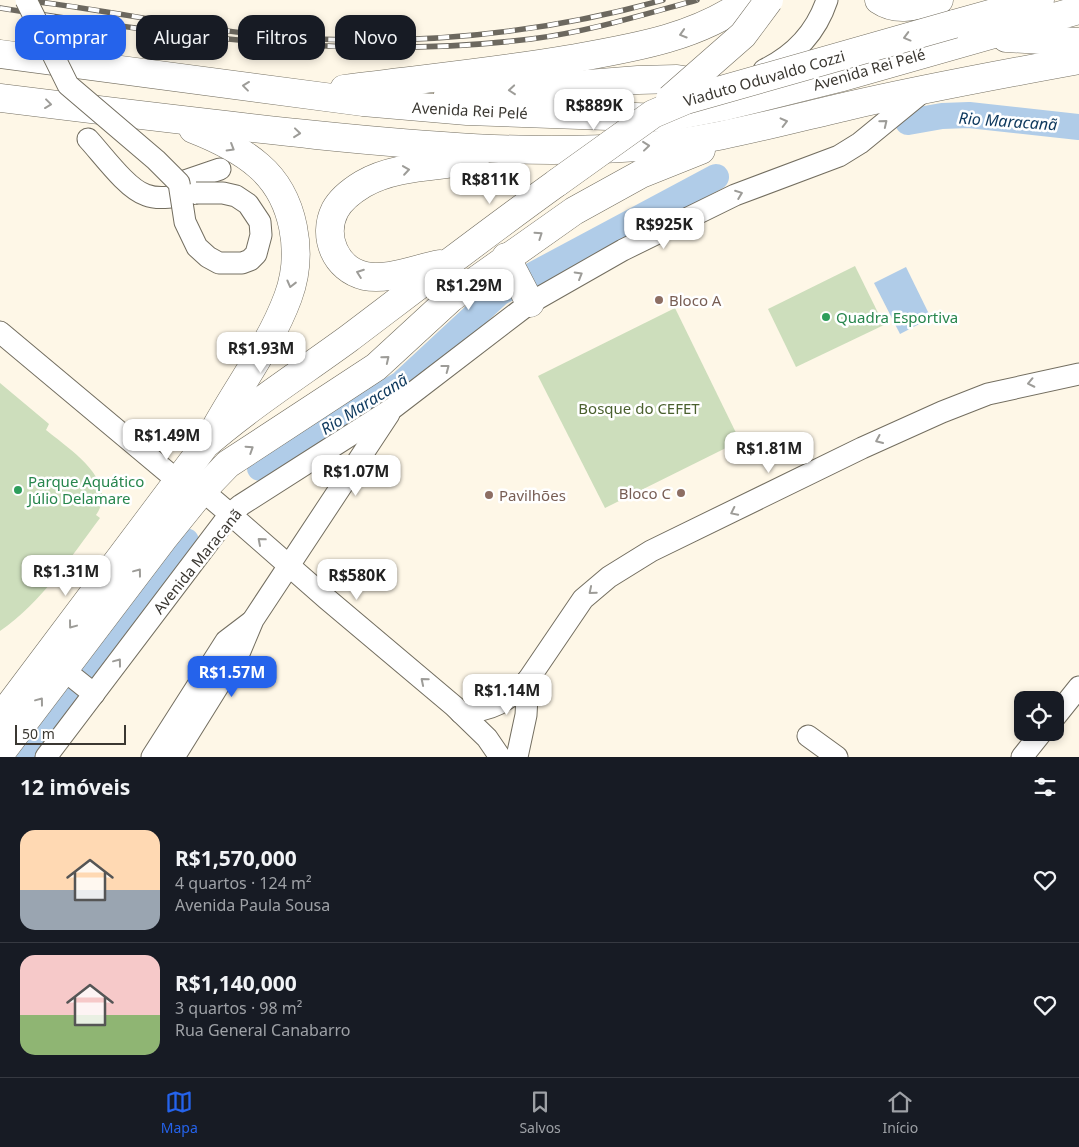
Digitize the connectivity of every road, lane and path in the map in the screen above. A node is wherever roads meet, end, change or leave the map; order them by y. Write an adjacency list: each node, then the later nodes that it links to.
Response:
1 (26, 0): 25 (street, bridge)
2 (748, 0): 15 (main road, one-way to 15)
3 (769, 0): 19 (main road, bridge)
4 (827, 0): 13 (street)
5 (880, 0): 6 (main road)
6 (939, 0)
7 (1040, 0): 19 (main road, Viaduto Oduvaldo Cozzi, one-way to 19, bridge)
8 (1079, 10): 9 (main road, Avenida Rei Pelé)
9 (982, 36): 10 (main road); 16 (main road, Avenida Rei Pelé)
10 (1079, 42)
11 (0, 54): 15 (main road, Avenida Rei Pelé, one-way to 11)
12 (1079, 60): 14 (main road, Avenida Rei Pelé)
13 (721, 86): 16 (main road); 18 (main road, one-way to 18)
14 (926, 89): 21 (main road, Avenida Rei Pelé, one-way to 14); 27 (street, Avenida Maracanã, one-way to 14)
15 (309, 94): 18 (main road, Avenida Rei Pelé)
16 (769, 96): 18 (main road, Avenida Rei Pelé)
17 (0, 98): 20 (main road, Avenida Rei Pelé, one-way to 20)
18 (363, 102)
19 (653, 114): 26 (main road, Viaduto Oduvaldo Cozzi, bridge)
20 (171, 120): 23 (main road, Avenida Rei Pelé, one-way to 23); 32 (main road, one-way to 32)
21 (737, 134): 23 (main road, Avenida Rei Pelé, one-way to 21); 27 (main road, Avenida Maracanã, one-way to 21)
22 (88, 139): 25 (street)
23 (528, 150): 26 (main road, one-way to 23)
24 (220, 169): 25 (street)
25 (187, 188)
26 (447, 262): 29 (main road, Viaduto Oduvaldo Cozzi)
27 (519, 282): 31 (street, Avenida Maracanã, one-way to 27); 33 (main road, Avenida Maracanã, one-way to 27)
28 (0, 332): 33 (street)
29 (347, 340): 32 (main road, Avenida Maracanã)
30 (1079, 374): 37 (street, one-way to 37)
31 (393, 408): 34 (street, Avenida Maracanã); 35 (street)
32 (205, 445): 33 (main road, Avenida Maracanã)
33 (181, 492): 34 (street); 36 (main road, Avenida Maracanã, one-way to 33); 42 (main road, Avenida Maracanã, one-way to 42)
34 (230, 514): 35 (street, one-way to 34); 39 (street, Avenida Maracanã, one-way to 34)
35 (288, 565): 41 (street, one-way to 35); 46 (street)
36 (66, 672): 39 (street); 45 (main road, Avenida Maracanã, one-way to 36)
37 (528, 680): 41 (street); 49 (street)
38 (1079, 687): 40 (street)
39 (90, 691): 47 (street, Avenida Maracanã)
40 (1064, 706)
41 (461, 712): 48 (street)
42 (0, 718)
43 (808, 736): 50 (street)
44 (1035, 741): 51 (street)
45 (0, 754)
46 (159, 756)
47 (46, 757)
48 (500, 757)
49 (517, 757)
50 (837, 757)
51 (1022, 757)

